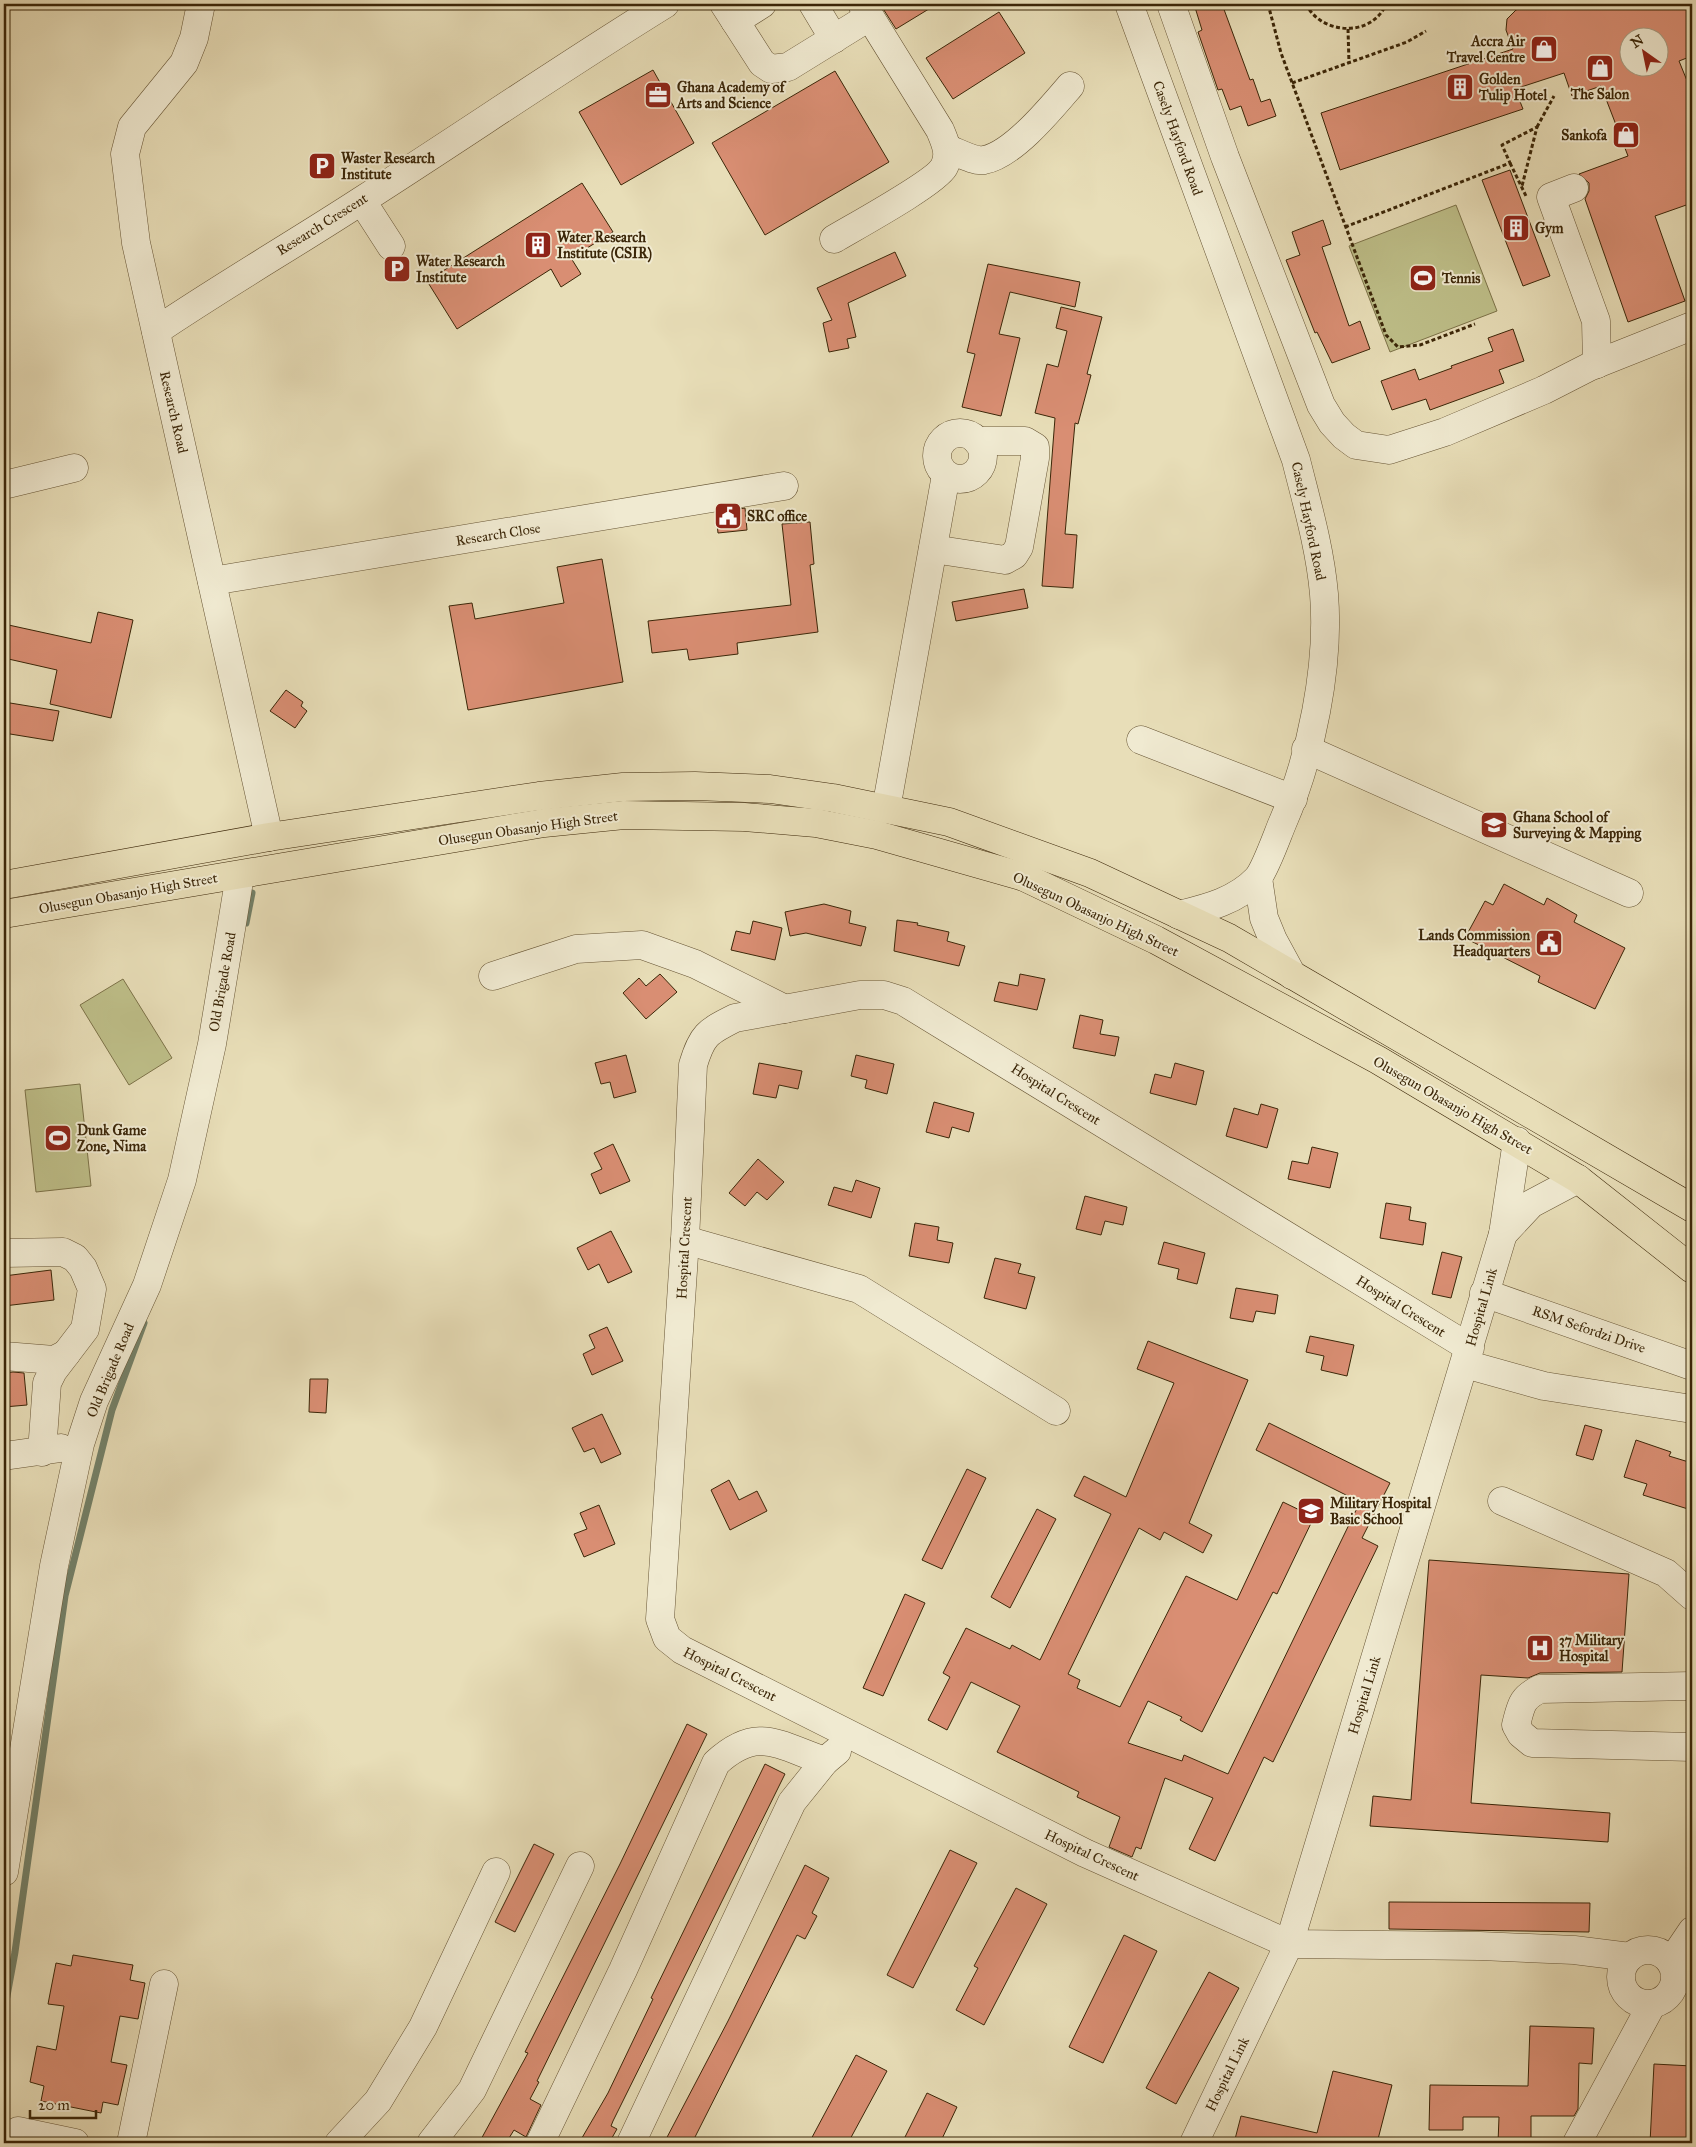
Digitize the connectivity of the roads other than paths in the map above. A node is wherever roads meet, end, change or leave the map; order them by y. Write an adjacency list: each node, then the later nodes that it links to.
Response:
1 (201, 4): 17 (street, Research Road)
2 (665, 4): 13 (street, Research Crescent)
3 (762, 4): 8 (street)
4 (813, 4): 9 (street)
5 (1128, 4): 25 (street, Casely Hayford Road)
6 (1171, 4): 18 (street)
7 (866, 10): 9 (street); 11 (street)
8 (729, 13): 9 (street)
9 (834, 39)
10 (1070, 86): 11 (street)
11 (948, 149): 14 (street)
12 (1574, 188): 18 (street)
13 (362, 201): 15 (street); 17 (street, Research Crescent)
14 (834, 239)
15 (391, 246)
16 (1692, 326): 18 (street)
17 (156, 331): 23 (street, Research Road)
18 (1598, 364)
19 (74, 468): 20 (street)
20 (4, 484)
21 (784, 486): 23 (street, Research Close)
22 (933, 549): 22 (street); 27 (street)
23 (212, 582): 28 (street, Research Road)
24 (1140, 740): 26 (street)
25 (1306, 749): 26 (street, Casely Hayford Road); 32 (street)
26 (1293, 799): 30 (street, Casely Hayford Road)
27 (886, 809): 28 (main road, Olusegun Obasanjo High Street); 34 (main road, Olusegun Obasanjo High Street)
28 (269, 837): 31 (main road, Olusegun Obasanjo High Street)
29 (240, 875): 33 (main road, Olusegun Obasanjo High Street); 38 (main road, Olusegun Obasanjo High Street); 47 (street, Old Brigade Road)
30 (1258, 878): 34 (street); 35 (street)
31 (4, 885)
32 (1629, 893)
33 (4, 914)
34 (1179, 915): 35 (main road, Olusegun Obasanjo High Street)
35 (1292, 975): 40 (main road, Olusegun Obasanjo High Street)
36 (493, 976): 37 (street)
37 (785, 1009): 42 (street, Hospital Crescent); 50 (street, Hospital Crescent)
38 (1517, 1142): 39 (main road, Olusegun Obasanjo High Street); 41 (street, Hospital Link)
39 (1578, 1179): 41 (street, Hospital Link); 44 (main road, Olusegun Obasanjo High Street)
40 (1692, 1208)
41 (1503, 1234): 45 (street, Hospital Link)
42 (685, 1240): 53 (street); 60 (street, Hospital Crescent)
43 (4, 1253): 46 (street)
44 (1692, 1269)
45 (1484, 1293): 50 (street, Hospital Link); 51 (street, RSM Sefordzi Drive)
46 (85, 1329): 47 (street); 48 (street)
47 (120, 1344): 54 (street, Old Brigade Road)
48 (66, 1354): 49 (street); 55 (street)
49 (4, 1356)
50 (1467, 1356): 52 (street, Hospital Crescent); 67 (street, Hospital Link)
51 (1692, 1366)
52 (1692, 1409)
53 (1056, 1412)
54 (80, 1444): 55 (street); 64 (street, Old Brigade Road)
55 (42, 1452): 56 (street)
56 (4, 1456)
57 (1502, 1501): 58 (street)
58 (1692, 1596)
59 (1692, 1686): 61 (street)
60 (853, 1737): 62 (street); 67 (street, Hospital Crescent)
61 (1692, 1747)
62 (825, 1761): 77 (street); 78 (street)
63 (580, 1866): 76 (street)
64 (4, 1872)
65 (496, 1872): 75 (street)
66 (1692, 1931): 69 (street)
67 (1289, 1944): 68 (street); 79 (street, Hospital Link)
68 (1630, 1957): 69 (street); 71 (street)
69 (1671, 1962): 71 (street)
70 (164, 1984): 74 (street)
71 (1652, 2004): 80 (street)
72 (18, 2131): 73 (street)
73 (75, 2143)
74 (131, 2143)
75 (339, 2143)
76 (430, 2143)
77 (540, 2143)
78 (631, 2143)
79 (1194, 2143)
80 (1577, 2143)

